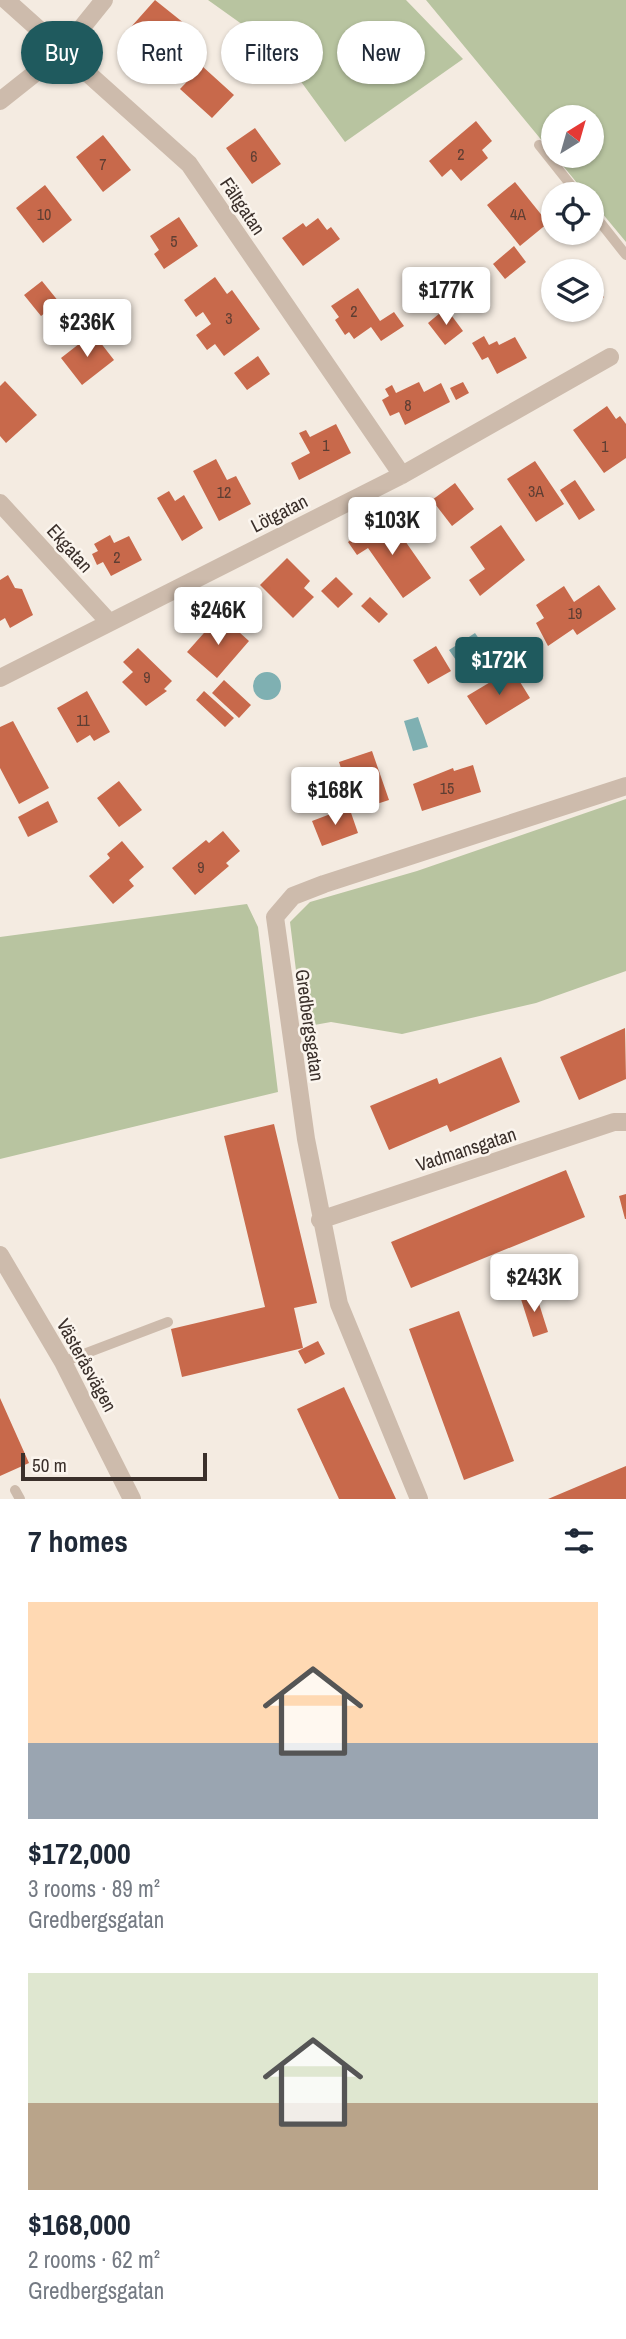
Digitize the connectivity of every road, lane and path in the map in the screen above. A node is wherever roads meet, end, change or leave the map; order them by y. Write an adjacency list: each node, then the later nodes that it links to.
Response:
1 (6, 0): 3 (street, Fältgatan)
2 (104, 0): 4 (street)
3 (29, 21)
4 (87, 21)
5 (21, 84): 7 (street)
6 (100, 84): 13 (street, Fältgatan)
7 (0, 101)
8 (539, 145): 9 (lane)
9 (568, 182)
10 (604, 227): 11 (lane)
11 (626, 255)
12 (610, 357): 13 (street, Lötgatan)
13 (402, 475): 15 (street, Lötgatan)
14 (0, 503): 15 (street, Ekgatan)
15 (109, 622): 16 (street, Lötgatan)
16 (0, 678)
17 (626, 786): 19 (street, Gredbergsgatan)
18 (626, 1122): 19 (street, Vadmansgatan)
19 (320, 1220): 24 (street, Gredbergsgatan)
20 (0, 1255): 22 (street, Västeråsvägen)
21 (168, 1322): 22 (lane)
22 (63, 1362): 23 (street, Västeråsvägen)
23 (132, 1499)
24 (419, 1499)

